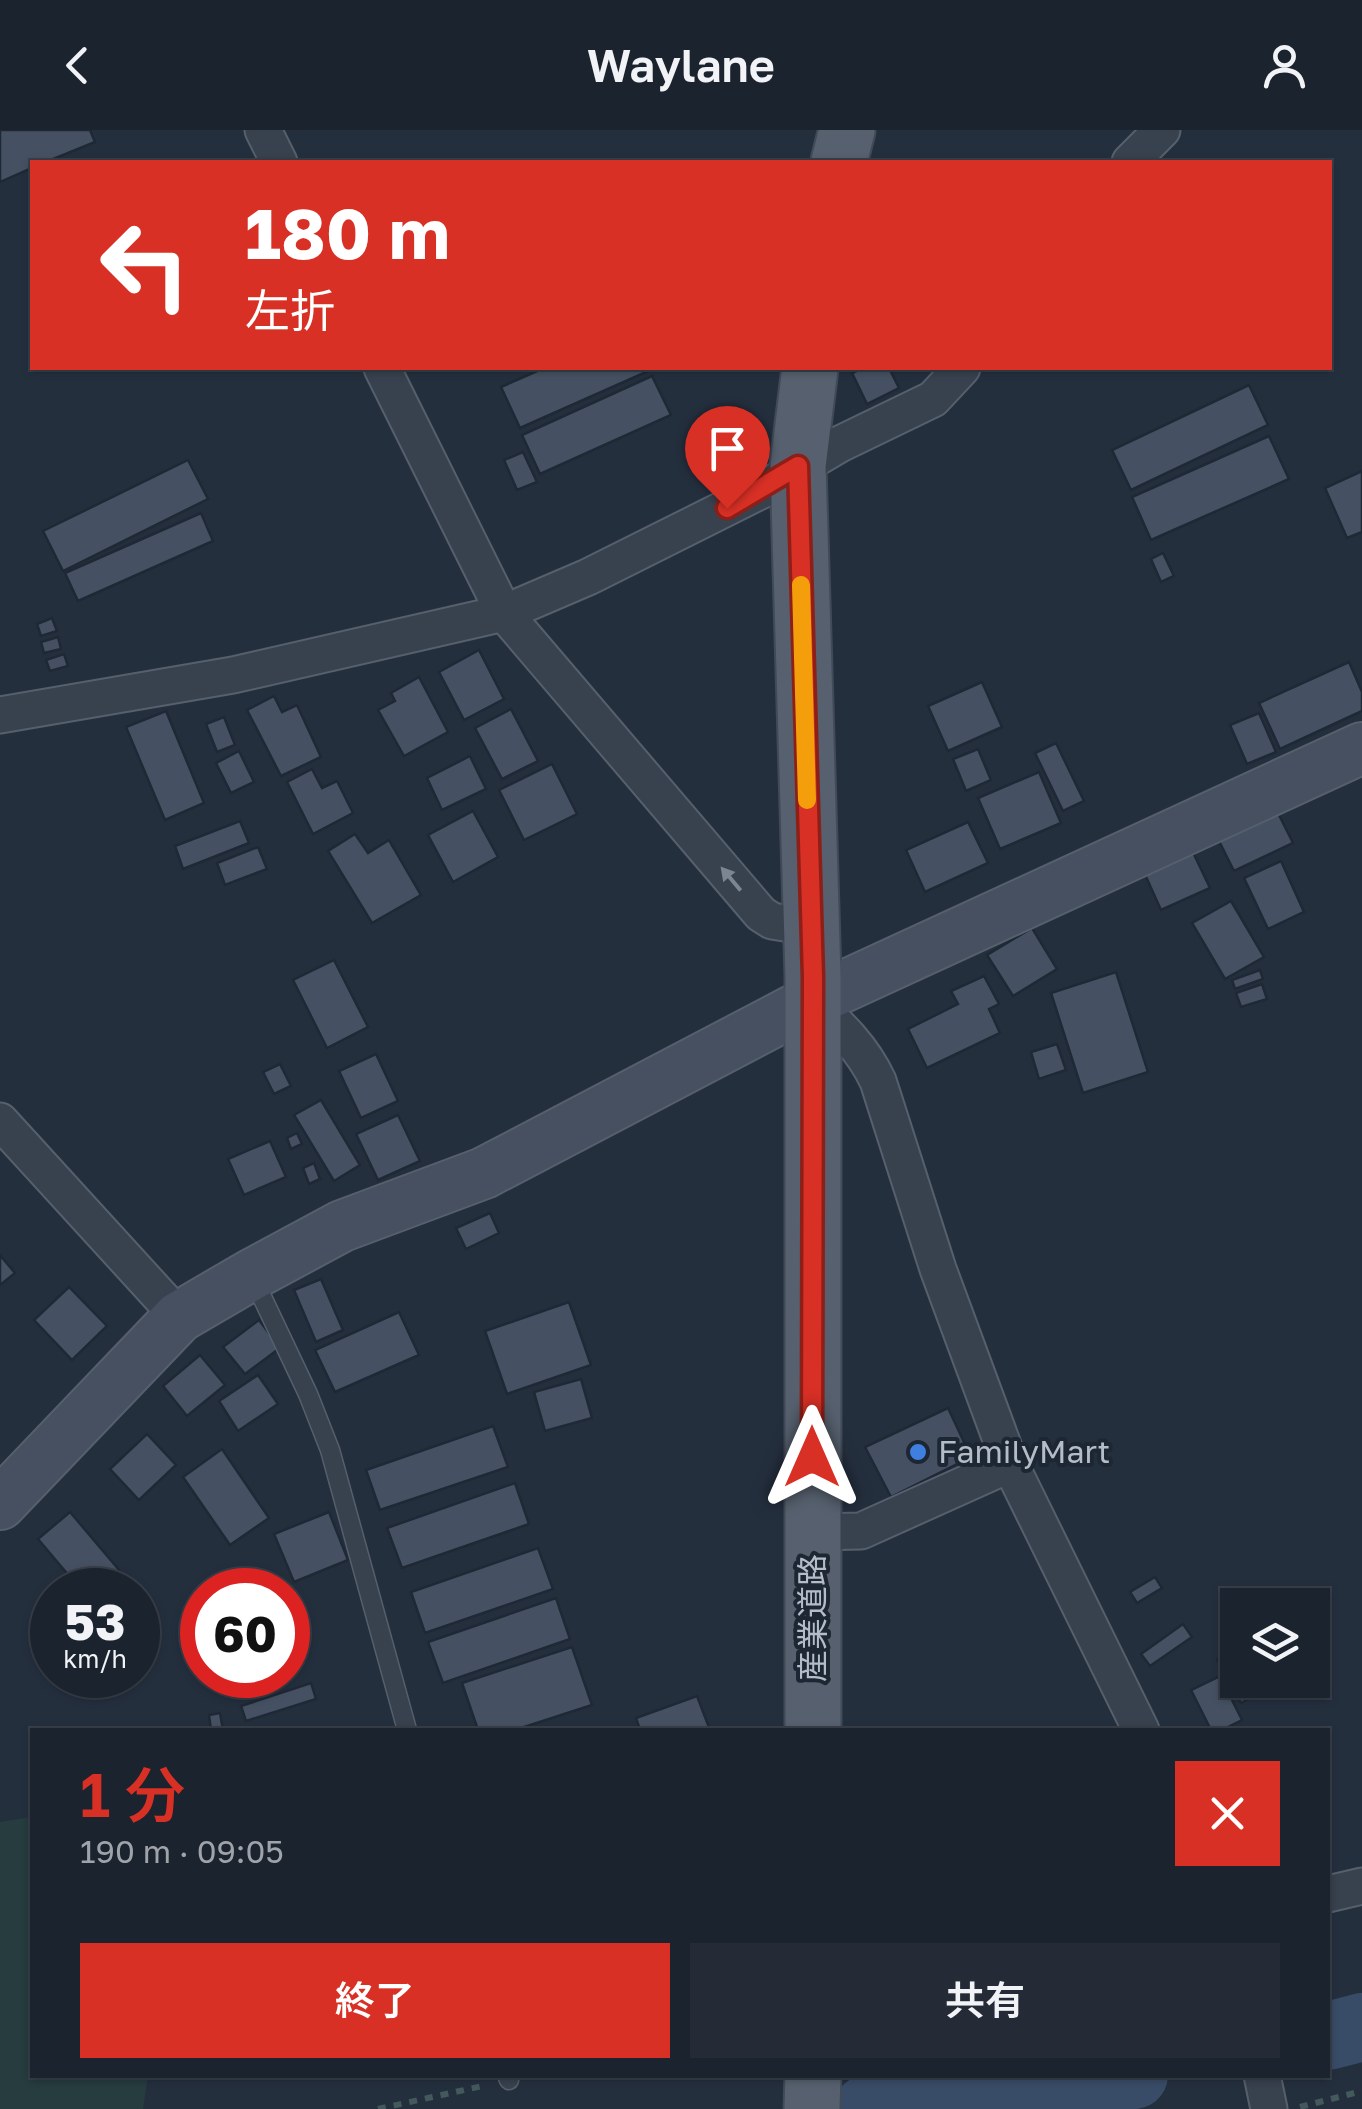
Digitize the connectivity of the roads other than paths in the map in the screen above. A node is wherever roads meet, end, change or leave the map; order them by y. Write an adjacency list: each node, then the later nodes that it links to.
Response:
1 (263, 130): 4 (street)
2 (847, 130): 5 (main road)
3 (1162, 130): 6 (street)
4 (279, 160)
5 (840, 160)
6 (1132, 160)
7 (383, 370): 11 (street)
8 (810, 370): 10 (main road, 産業道路)
9 (960, 370): 10 (street)
10 (798, 466): 11 (street); 14 (main road, 産業道路)
11 (504, 613): 12 (street); 14 (street, one-way to 11)
12 (0, 715)
13 (1362, 748): 15 (street)
14 (810, 927): 15 (main road, 産業道路)
15 (812, 1001): 17 (street); 19 (street); 21 (main road, 産業道路)
16 (0, 1121): 18 (street)
17 (251, 1275): 18 (street); 22 (lane)
18 (179, 1317): 20 (street)
19 (1010, 1464): 21 (street); 24 (street)
20 (0, 1504)
21 (812, 1532): 23 (main road, 産業道路)
22 (406, 1728)
23 (813, 1728)
24 (1140, 1728)
25 (1362, 1886): 26 (street)
26 (1330, 1894)
27 (813, 2078): 28 (main road)
28 (812, 2109)

